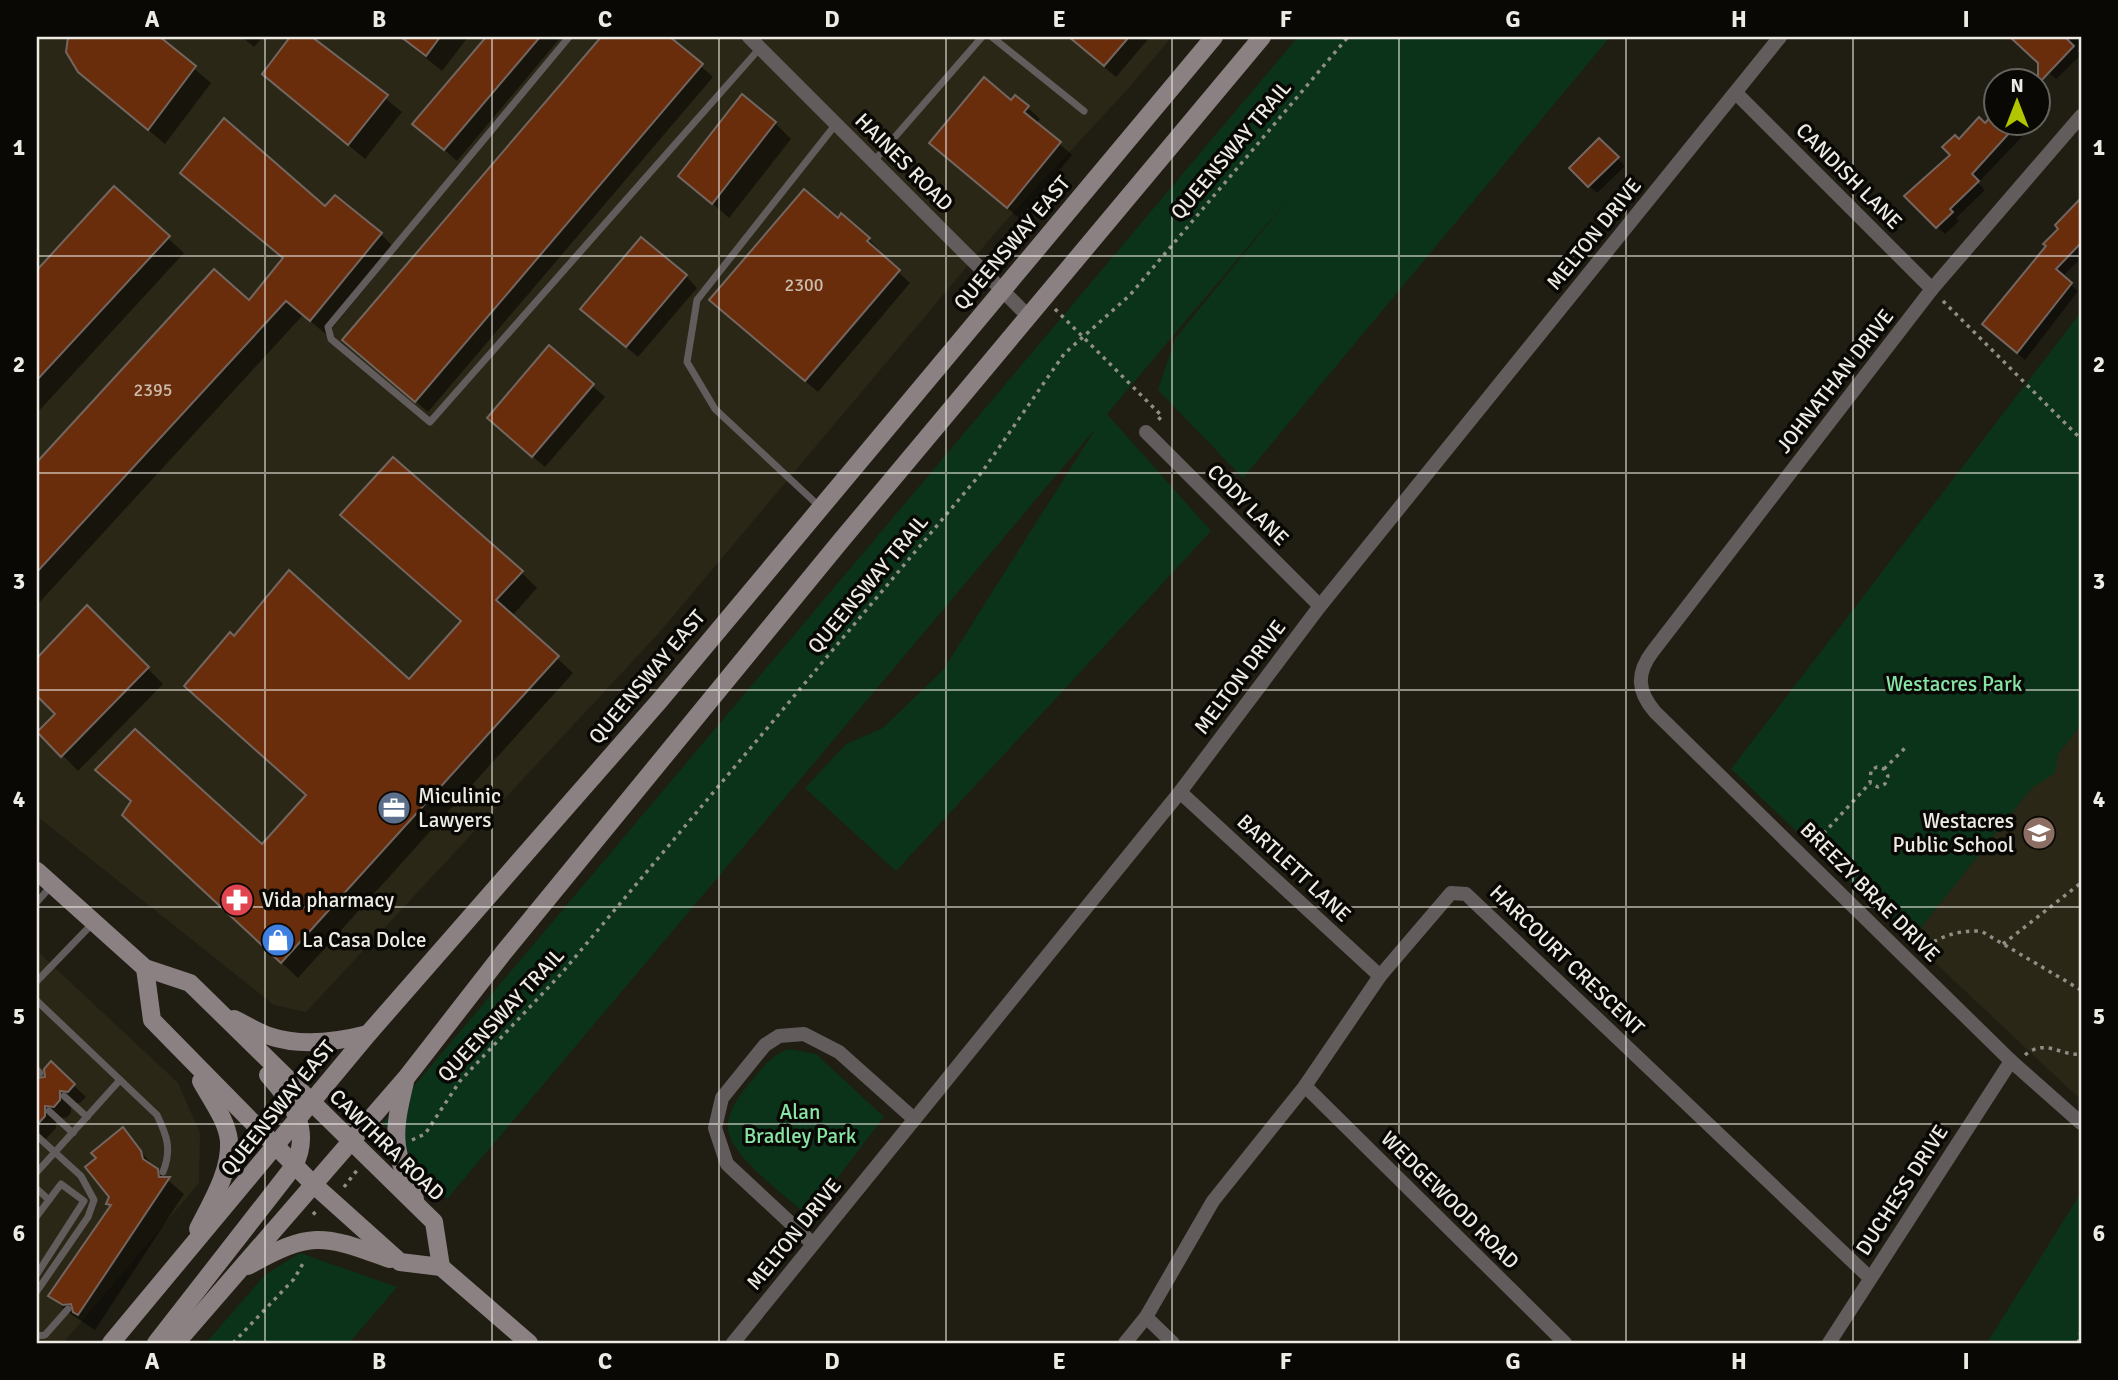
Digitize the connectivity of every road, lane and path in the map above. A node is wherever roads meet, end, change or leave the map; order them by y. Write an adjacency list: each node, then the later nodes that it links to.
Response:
1 (569, 37): 9 (lane)
2 (749, 37): 9 (street, HAINES ROAD)
3 (982, 37): 14 (lane)
4 (992, 37): 11 (lane)
5 (1214, 37): 15 (main road, QUEENSWAY EAST)
6 (1262, 37): 18 (main road)
7 (1348, 37): 19 (path, QUEENSWAY TRAIL)
8 (1780, 37): 10 (street, MELTON DRIVE)
9 (760, 48): 13 (street, HAINES ROAD)
10 (1736, 93): 16 (street, CANDISH LANE); 23 (street, MELTON DRIVE)
11 (1084, 111)
12 (2081, 116): 16 (street, JOHNATHAN DRIVE)
13 (836, 123): 14 (street, HAINES ROAD); 22 (lane)
14 (874, 161): 15 (street, HAINES ROAD)
15 (1003, 289): 18 (street, HAINES ROAD); 22 (main road, QUEENSWAY EAST)
16 (1932, 289): 21 (path); 24 (street, JOHNATHAN DRIVE)
17 (1053, 307): 19 (path)
18 (1029, 317): 49 (main road)
19 (1083, 337): 20 (path); 61 (path, QUEENSWAY TRAIL)
20 (1146, 432): 23 (street, CODY LANE)
21 (2081, 439)
22 (820, 507): 43 (main road, QUEENSWAY EAST)
23 (1320, 606): 28 (street, MELTON DRIVE)
24 (1639, 682): 29 (street, BREEZY BRAE DRIVE)
25 (1907, 746): 26 (path)
26 (1884, 769): 27 (path); 27 (path)
27 (1870, 783): 29 (path)
28 (1180, 792): 38 (street, BARTLETT LANE); 56 (street, MELTON DRIVE)
29 (1803, 855): 36 (street, BREEZY BRAE DRIVE)
30 (37, 870): 32 (main road, CAWTHRA ROAD)
31 (2081, 883): 35 (path)
32 (52, 885): 33 (lane); 34 (main road, CAWTHRA ROAD)
33 (37, 902)
34 (94, 922): 37 (main road, CAWTHRA ROAD); 39 (lane)
35 (2003, 944): 36 (path); 40 (path)
36 (1906, 958): 46 (street, BREEZY BRAE DRIVE)
37 (145, 968): 42 (main road, CAWTHRA ROAD); 45 (main road)
38 (1380, 976): 51 (street, HARCOURT CRESCENT); 84 (street, HARCOURT CRESCENT)
39 (37, 982)
40 (2081, 990)
41 (37, 1001): 50 (lane)
42 (220, 1013): 43 (main road); 53 (main road, CAWTHRA ROAD); 57 (main road)
43 (368, 1034): 53 (main road, QUEENSWAY EAST)
44 (2081, 1054): 46 (path)
45 (188, 1059): 63 (main road); 79 (main road)
46 (2011, 1061): 58 (street, BREEZY BRAE DRIVE); 84 (street, DUCHESS DRIVE)
47 (307, 1065): 48 (path)
48 (303, 1070)
49 (406, 1078): 62 (main road); 73 (main road)
50 (120, 1080): 55 (lane); 68 (lane)
51 (1305, 1086): 87 (street, HARCOURT CRESCENT); 98 (street, WEDGEWOOD ROAD)
52 (64, 1096): 55 (lane)
53 (311, 1103): 57 (main road, QUEENSWAY EAST); 62 (main road, CAWTHRA ROAD)
54 (49, 1111): 59 (lane)
55 (87, 1116): 59 (lane)
56 (913, 1118): 77 (street, MELTON DRIVE); 77 (street)
57 (298, 1119): 63 (main road, QUEENSWAY EAST); 66 (main road)
58 (2081, 1123)
59 (73, 1133): 64 (lane)
60 (37, 1136): 64 (lane)
61 (405, 1140)
62 (351, 1142): 65 (main road, CAWTHRA ROAD); 69 (main road)
63 (275, 1147): 66 (main road); 79 (main road, QUEENSWAY EAST)
64 (55, 1152): 67 (lane); 85 (lane)
65 (367, 1157): 72 (path); 73 (main road, CAWTHRA ROAD)
66 (295, 1166): 69 (main road); 91 (main road)
67 (37, 1172)
68 (163, 1172)
69 (313, 1184): 72 (main road); 82 (main road)
70 (37, 1189): 71 (lane)
71 (49, 1200): 75 (lane); 83 (lane)
72 (332, 1202): 80 (main road)
73 (420, 1208): 81 (main road, CAWTHRA ROAD)
74 (311, 1210): 76 (path)
75 (37, 1216)
76 (319, 1218)
77 (813, 1244): 95 (street, MELTON DRIVE)
78 (307, 1254): 93 (path)
79 (185, 1256): 90 (main road, QUEENSWAY EAST)
80 (400, 1262): 81 (main road); 82 (main road)
81 (441, 1267): 94 (main road)
82 (239, 1271): 92 (main road)
83 (37, 1274)
84 (1870, 1278): 99 (street, DUCHESS DRIVE)
85 (37, 1290)
86 (68, 1309): 89 (lane)
87 (1146, 1317): 96 (street, HARCOURT CRESCENT); 97 (street)
88 (2081, 1332): 100 (path)
89 (37, 1336)
90 (111, 1343)
91 (156, 1343)
92 (176, 1343)
93 (233, 1343)
94 (529, 1343)
95 (733, 1343)
96 (1125, 1343)
97 (1173, 1343)
98 (1565, 1343)
99 (1829, 1343)
100 (2078, 1343)

